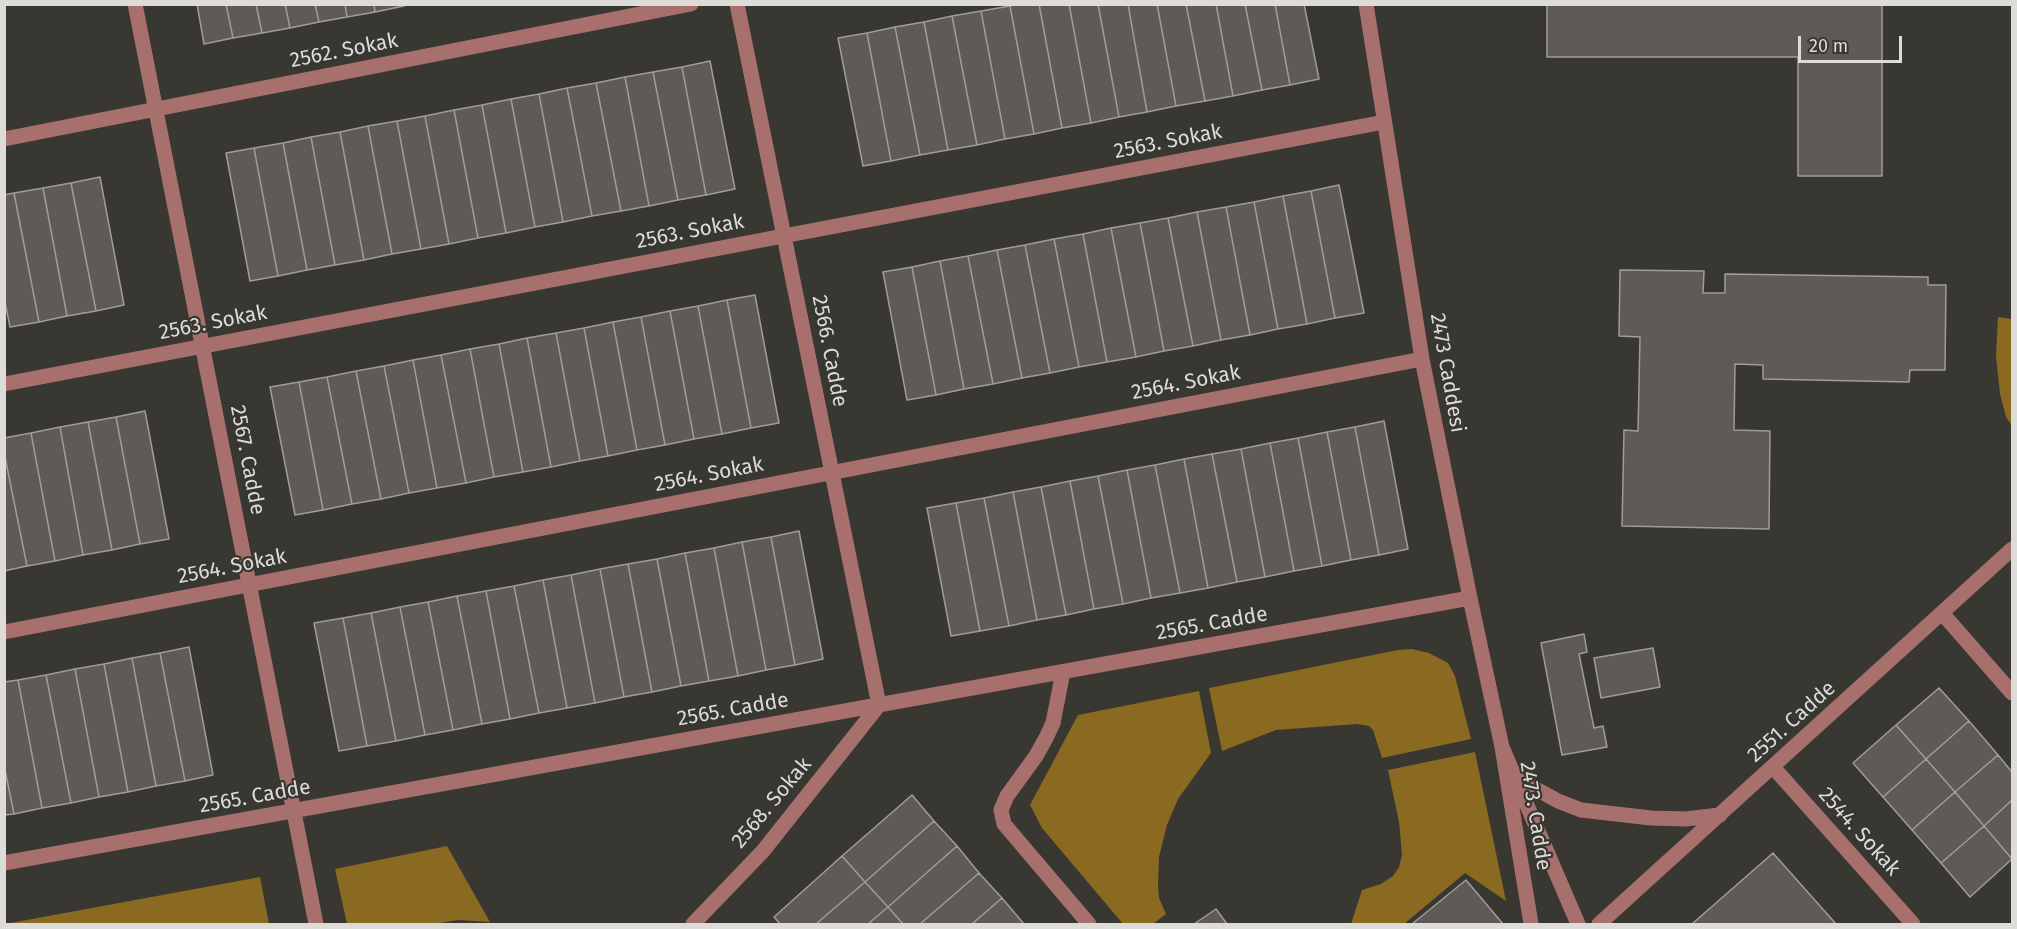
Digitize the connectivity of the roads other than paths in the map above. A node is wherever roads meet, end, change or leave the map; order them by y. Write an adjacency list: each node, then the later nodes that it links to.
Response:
1 (135, 4): 5 (street, 2567. Cadde)
2 (691, 4): 5 (street, 2562. Sokak)
3 (737, 4): 8 (street, 2566. Cadde)
4 (1366, 4): 6 (street, 2473 Caddesi)
5 (156, 110): 7 (street, 2562. Sokak); 9 (street, 2567. Cadde)
6 (1384, 122): 8 (street, 2563. Sokak); 10 (street, 2473 Caddesi)
7 (4, 140)
8 (784, 236): 9 (street, 2563. Sokak); 12 (street, 2566. Cadde)
9 (203, 346): 11 (street, 2563. Sokak); 14 (street, 2567. Cadde)
10 (1422, 359): 12 (street, 2564. Sokak); 15 (street, 2473 Caddesi)
11 (4, 384)
12 (833, 473): 14 (street, 2564. Sokak); 20 (street, 2566. Cadde)
13 (2013, 549): 16 (street, 2551. Cadde)
14 (250, 585): 17 (street, 2564. Sokak); 24 (street, 2567. Cadde)
15 (1470, 598): 18 (street, 2565. Cadde); 21 (street, 2473 Caddesi)
16 (1942, 613): 19 (street); 22 (street, 2551. Cadde)
17 (4, 632)
18 (1063, 672): 20 (street, 2565. Cadde); 29 (street)
19 (2013, 693)
20 (879, 705): 24 (street, 2565. Cadde); 28 (street, 2568. Sokak)
21 (1502, 747): 23 (street, 2473. Cadde); 30 (street, 2473. Cadde)
22 (1773, 767): 25 (street, 2551. Cadde); 33 (street, 2544. Sokak)
23 (1516, 778): 25 (street, 2473. Cadde); 31 (street, 2473. Cadde)
24 (295, 811): 26 (street, 2565. Cadde); 27 (street, 2567. Cadde)
25 (1720, 815): 32 (street, 2551. Cadde)
26 (4, 863)
27 (315, 924)
28 (693, 924)
29 (1089, 924)
30 (1531, 924)
31 (1578, 924)
32 (1599, 924)
33 (1914, 924)

